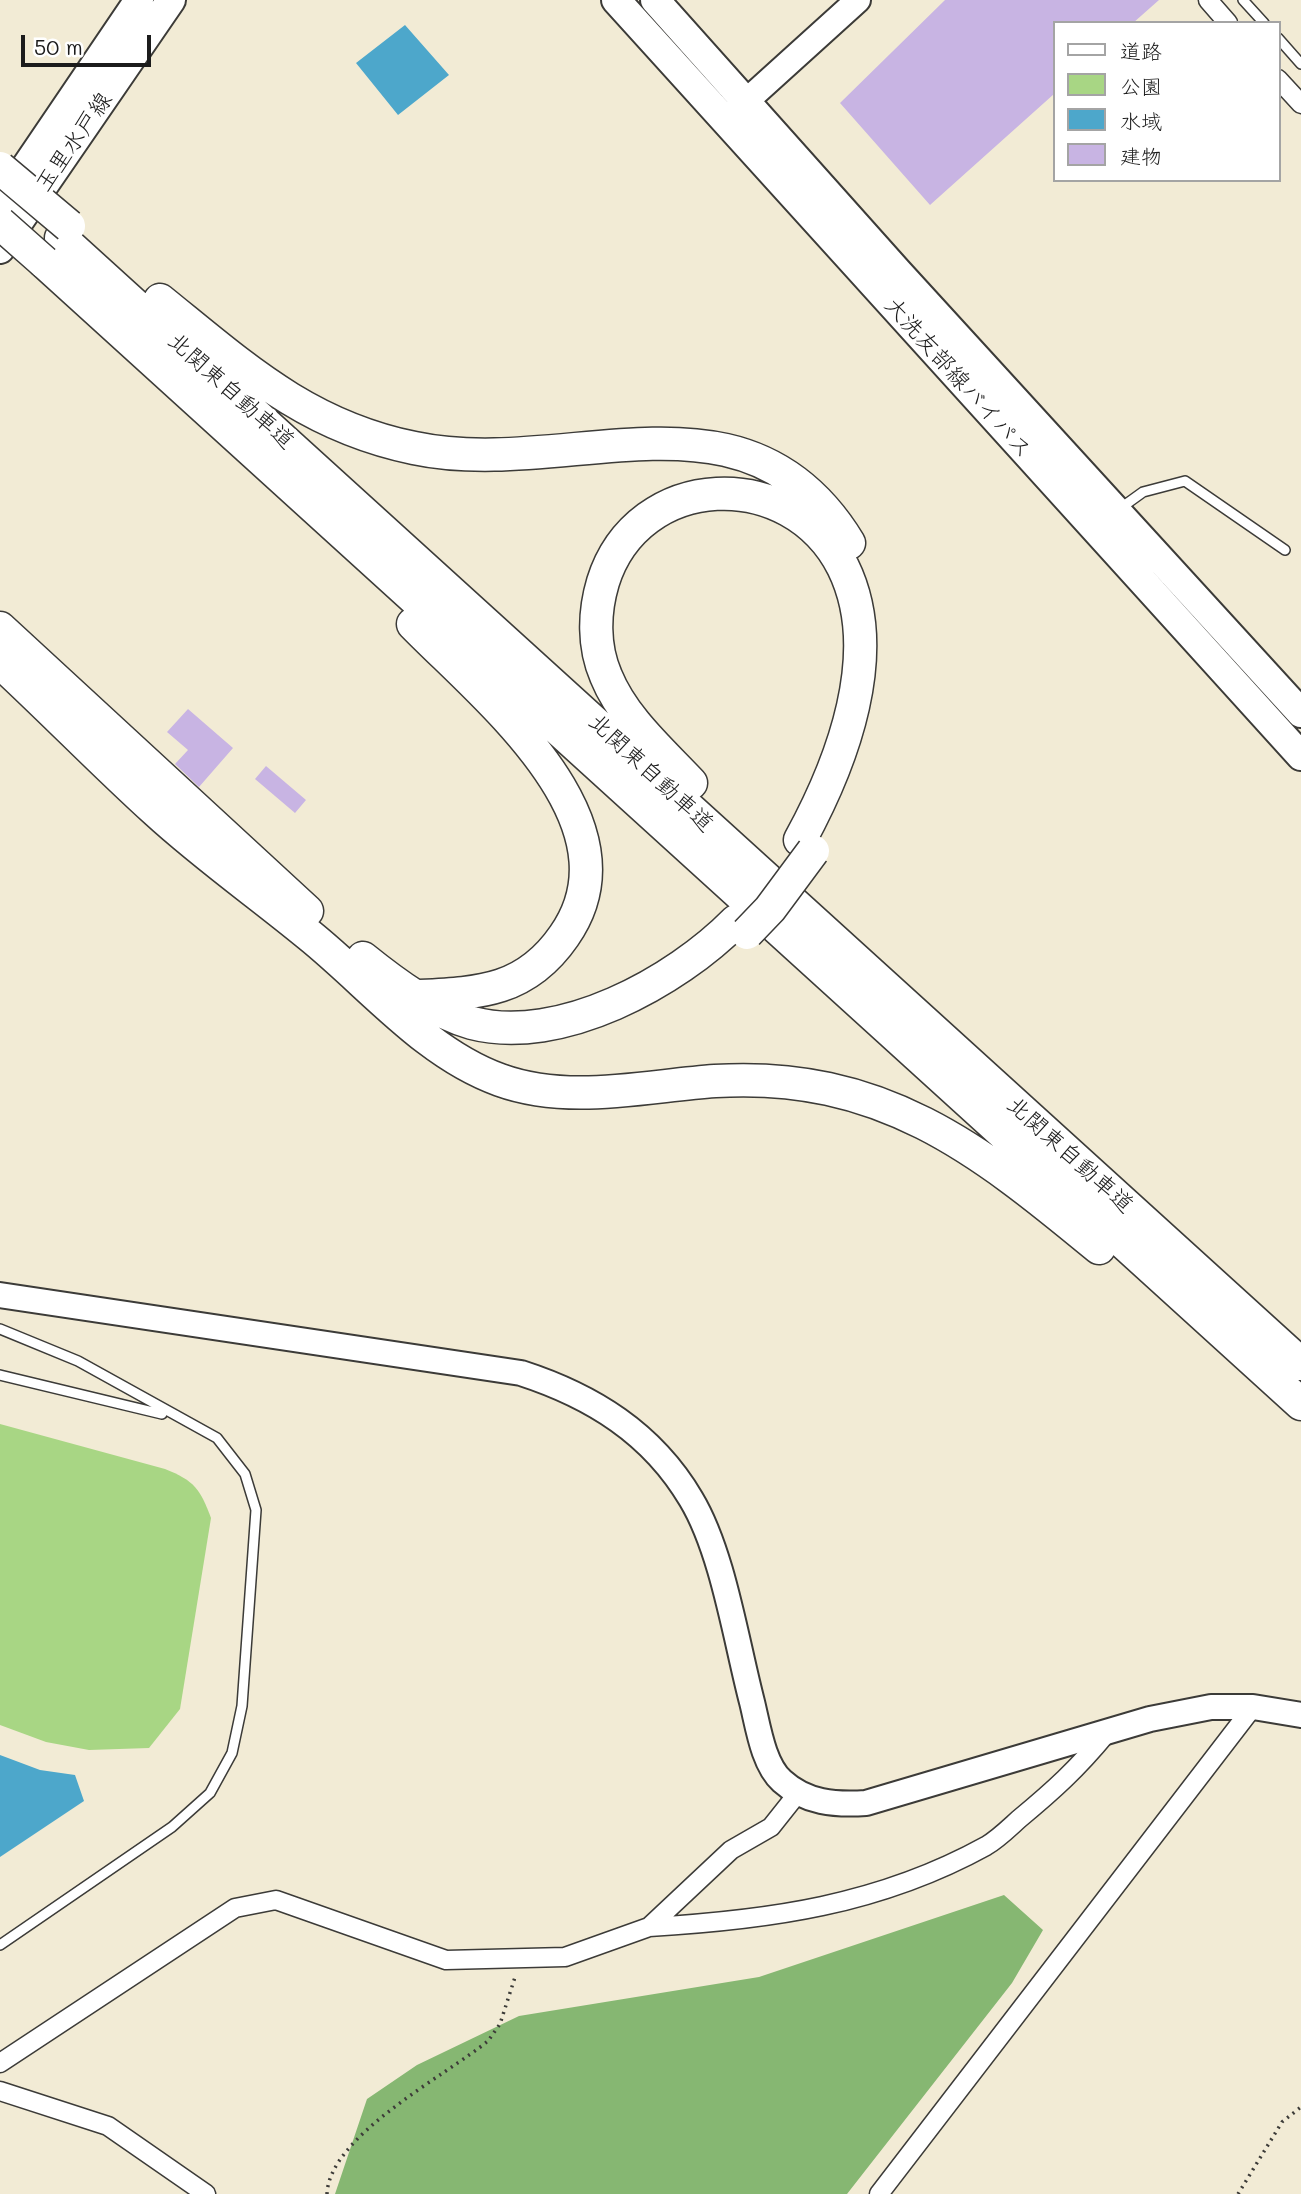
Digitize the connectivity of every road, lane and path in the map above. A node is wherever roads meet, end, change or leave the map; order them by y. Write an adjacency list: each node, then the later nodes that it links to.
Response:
1 (139, 0): 18 (main road, 玉里水戸線)
2 (171, 0): 21 (main road, 玉里水戸線)
3 (616, 0): 15 (main road, 大洗友部線バイパス)
4 (655, 0): 13 (main road, 大洗友部線バイパス)
5 (858, 0): 13 (street)
6 (1208, 0): 8 (street)
7 (1243, 0): 9 (lane)
8 (1226, 21)
9 (1262, 21)
10 (1280, 40): 11 (lane)
11 (1301, 64)
12 (1280, 81): 14 (street)
13 (746, 101): 15 (street); 23 (main road, 大洗友部線バイパス)
14 (1301, 104)
15 (724, 121): 28 (main road, 大洗友部線バイパス)
16 (0, 168): 20 (highway, bridge)
17 (0, 182): 20 (highway, 北関東自動車道)
18 (0, 205)
19 (0, 223): 20 (highway, 北関東自動車道, bridge)
20 (58, 242): 22 (highway, 北関東自動車道); 29 (highway); 31 (highway, 北関東自動車道)
21 (0, 248)
22 (152, 362): 30 (highway); 36 (highway, 北関東自動車道)
23 (1117, 511): 24 (lane); 27 (main road, 大洗友部線バイパス)
24 (1285, 550)
25 (0, 628): 30 (highway)
26 (0, 662): 30 (highway)
27 (1301, 713)
28 (1301, 756)
29 (807, 845): 30 (highway); 31 (highway)
30 (417, 1011): 37 (highway)
31 (971, 1065): 34 (highway, 北関東自動車道)
32 (0, 1295): 42 (street)
33 (0, 1329): 38 (lane)
34 (1301, 1364)
35 (0, 1376): 38 (lane)
36 (1301, 1404)
37 (1301, 1412)
38 (174, 1417): 44 (lane)
39 (1253, 1707): 40 (street); 41 (street); 51 (street)
40 (1301, 1715)
41 (1106, 1734): 42 (street); 43 (street)
42 (799, 1793): 43 (street)
43 (649, 1927): 45 (street)
44 (0, 1945)
45 (520, 1958): 46 (street); 50 (path)
46 (0, 2063)
47 (0, 2091): 49 (street)
48 (1301, 2107): 52 (path)
49 (206, 2194)
50 (327, 2194)
51 (879, 2194)
52 (1238, 2194)

